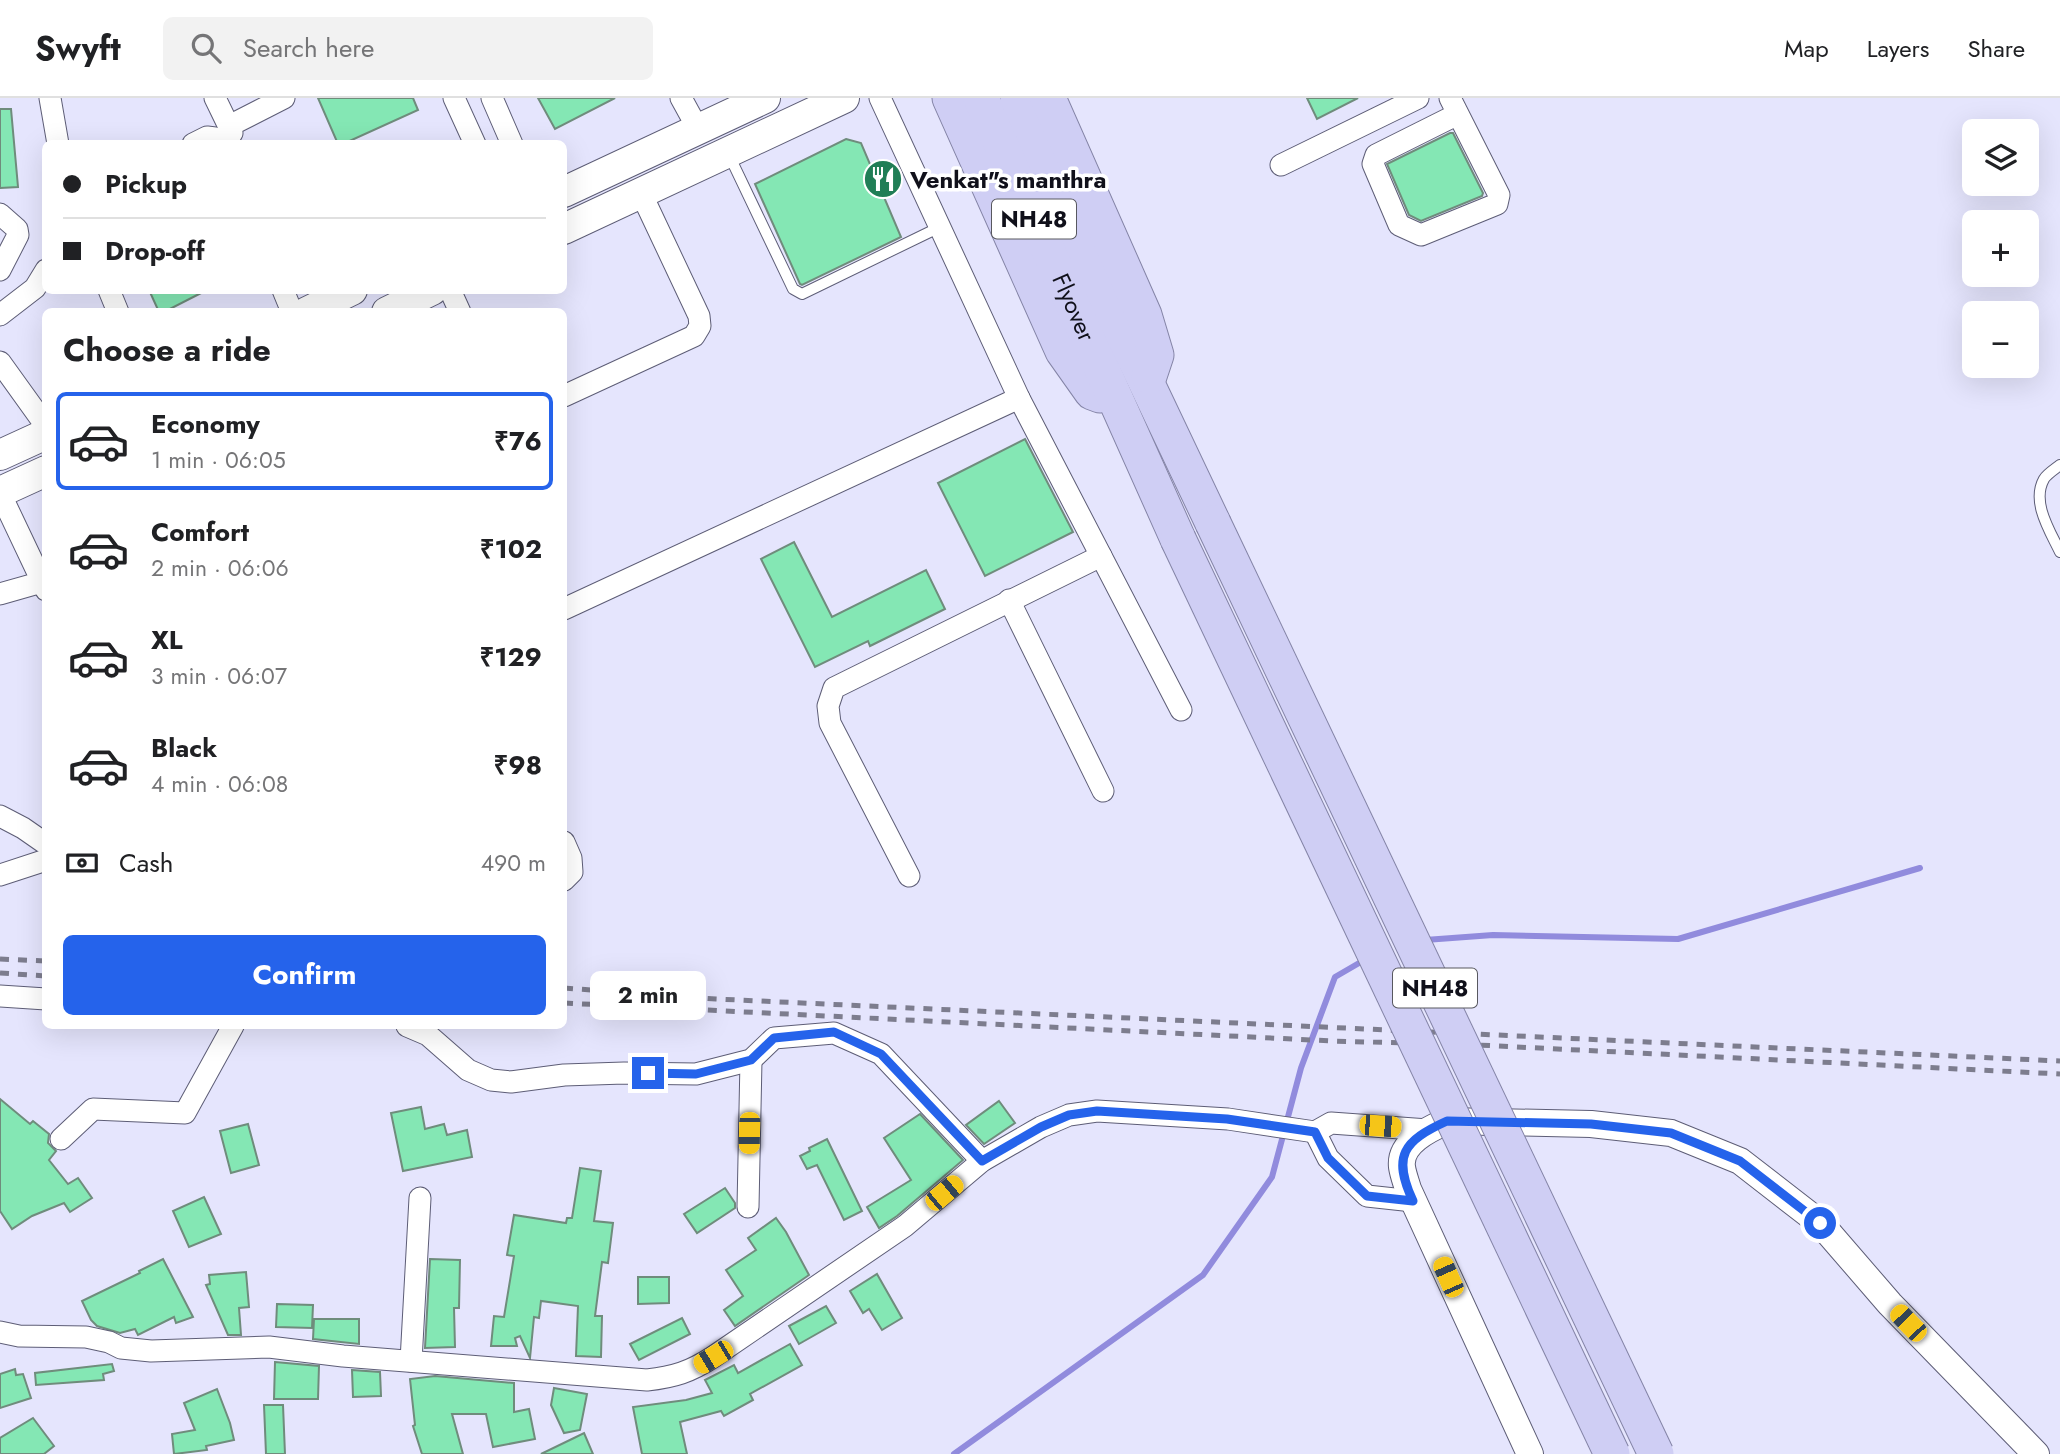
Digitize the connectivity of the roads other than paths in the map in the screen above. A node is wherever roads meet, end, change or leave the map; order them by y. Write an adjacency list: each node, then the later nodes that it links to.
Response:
1 (50, 98): 18 (street)
2 (215, 98): 17 (street)
3 (284, 98): 17 (street)
4 (454, 98): 20 (street)
5 (492, 98): 21 (street)
6 (681, 98): 16 (street)
7 (765, 98): 16 (main road)
8 (844, 98): 22 (main road)
9 (880, 98): 27 (street)
10 (950, 98): 40 (highway)
11 (981, 98): 40 (highway, Flyover / NH48)
12 (1018, 98): 37 (highway, Flyover / NH48)
13 (1048, 98): 37 (highway)
14 (1418, 98): 23 (street)
15 (1454, 106): 15 (street)
16 (698, 129): 24 (main road)
17 (226, 134): 19 (street)
18 (57, 140)
19 (202, 140)
20 (473, 140)
21 (510, 140)
22 (728, 152): 25 (main road); 27 (lane)
23 (1281, 164)
24 (567, 191)
25 (641, 193): 28 (main road); 38 (street)
26 (0, 214): 29 (street)
27 (940, 227): 39 (street)
28 (567, 228)
29 (0, 270)
30 (42, 277): 35 (street)
31 (344, 294): 33 (main road)
32 (424, 294): 34 (main road)
33 (315, 308)
34 (395, 308)
35 (0, 315)
36 (0, 362): 41 (street)
37 (1147, 385): 79 (highway, NH48, bridge)
38 (567, 395)
39 (1019, 398): 48 (street); 53 (street)
40 (1116, 402): 78 (highway, NH48, bridge)
41 (42, 420)
42 (42, 436): 43 (main road)
43 (0, 455)
44 (2060, 464): 47 (lane)
45 (42, 473): 46 (main road)
46 (0, 492): 49 (street)
47 (2060, 552)
48 (1101, 556): 52 (street); 54 (street)
49 (42, 582)
50 (42, 586): 51 (street)
51 (0, 594)
52 (1010, 600): 55 (street); 61 (street)
53 (567, 607)
54 (1181, 710)
55 (1103, 791)
56 (0, 816): 57 (street)
57 (42, 841)
58 (567, 849): 62 (street)
59 (42, 861): 60 (street)
60 (0, 875)
61 (909, 876)
62 (567, 877)
63 (0, 996): 64 (street)
64 (42, 999)
65 (231, 1029): 70 (street)
66 (415, 1029): 67 (street)
67 (751, 1060): 71 (street); 74 (street)
68 (1428, 1130): 69 (street); 73 (street); 80 (street)
69 (1311, 1131): 71 (street); 73 (street)
70 (61, 1139)
71 (982, 1161): 76 (street)
72 (421, 1198): 76 (street)
73 (1413, 1201): 77 (street)
74 (748, 1207)
75 (0, 1332): 76 (street)
76 (411, 1361)
77 (1530, 1454)
78 (1612, 1454)
79 (1656, 1454)
80 (2036, 1454)

